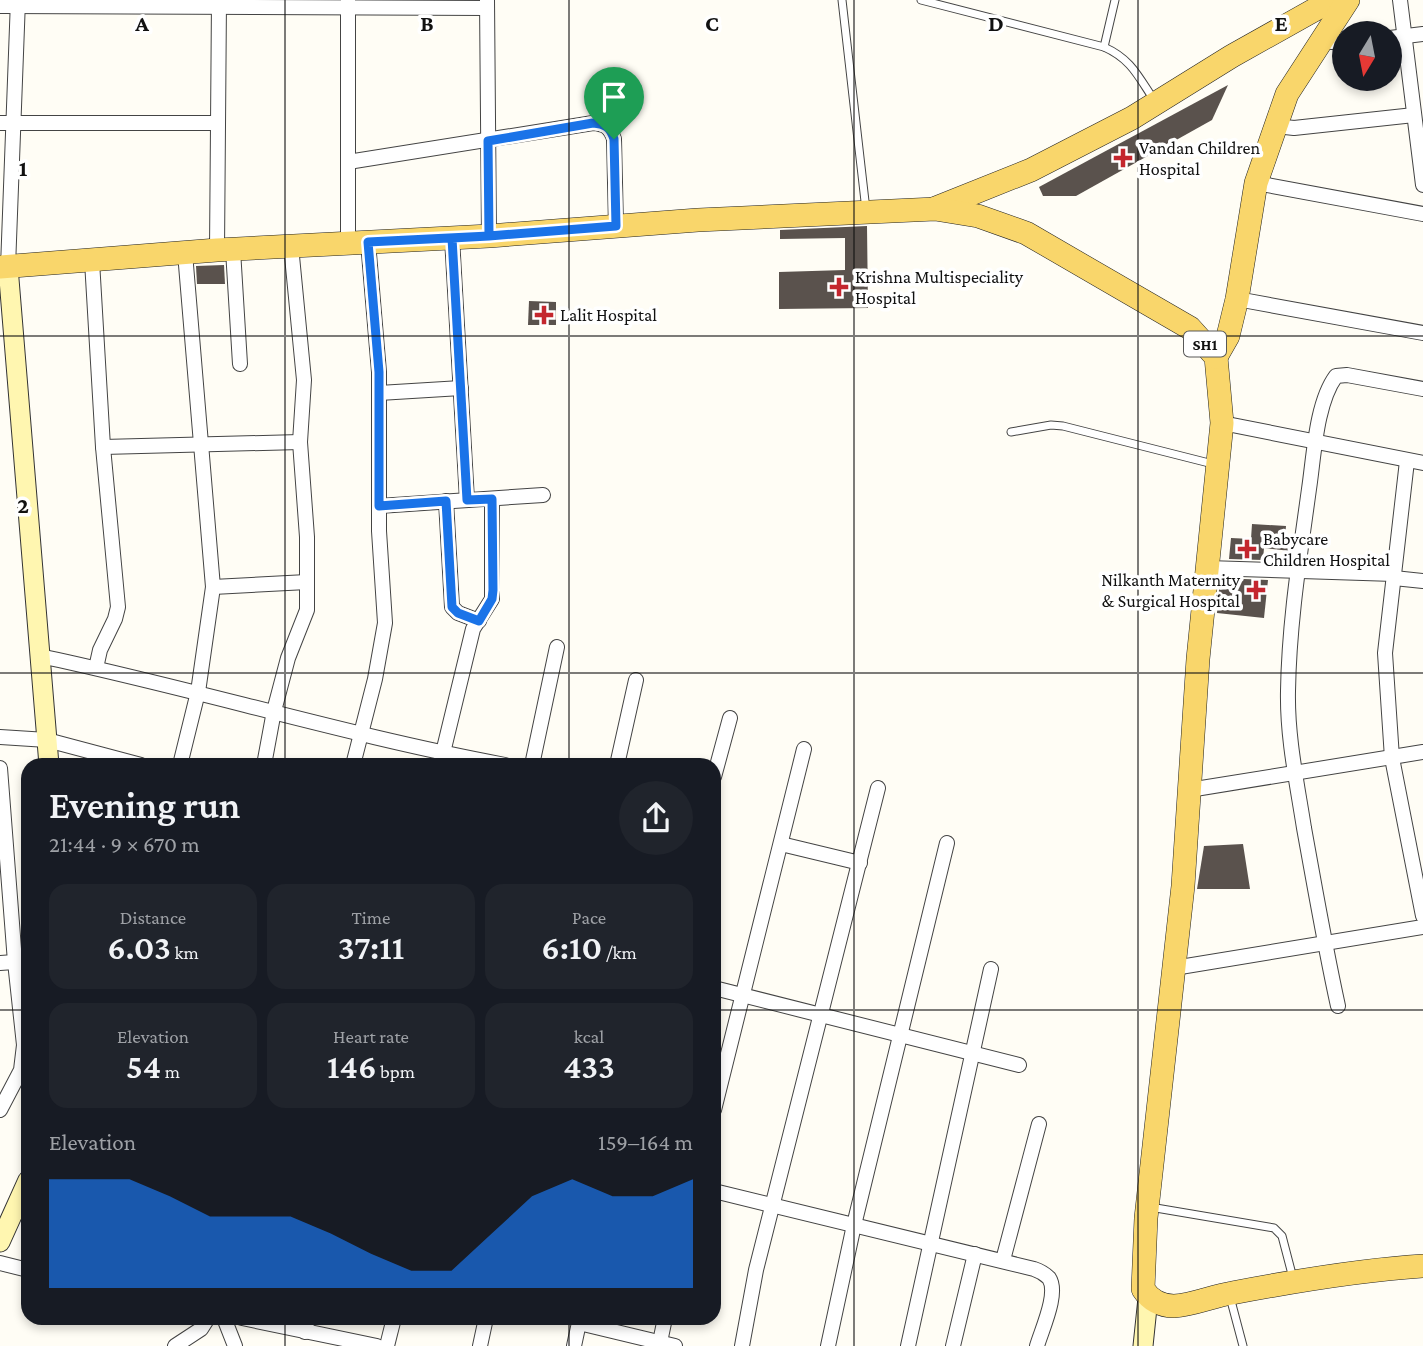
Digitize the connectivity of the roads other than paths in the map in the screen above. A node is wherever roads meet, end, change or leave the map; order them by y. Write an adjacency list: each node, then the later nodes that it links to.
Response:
1 (842, 0): 30 (lane)
2 (921, 0): 6 (lane)
3 (1115, 0): 18 (lane)
4 (1332, 0): 19 (main road)
5 (1348, 0): 16 (main road)
6 (938, 2): 18 (lane)
7 (1404, 2): 15 (street)
8 (17, 3): 9 (street); 12 (street); 21 (street)
9 (219, 3): 10 (street); 22 (street)
10 (348, 4): 11 (street); 25 (street)
11 (487, 4): 24 (street)
12 (0, 6)
13 (1423, 34): 15 (street)
14 (1402, 37): 15 (street)
15 (1405, 37): 20 (street)
16 (1321, 41): 17 (street); 23 (main road)
17 (1332, 42)
18 (1104, 47): 19 (lane)
19 (1156, 103): 29 (main road)
20 (1414, 115): 23 (street); 27 (street)
21 (7, 123): 22 (street); 28 (street)
22 (218, 123): 37 (street)
23 (1276, 126): 26 (main road)
24 (488, 141): 25 (street); 32 (street); 33 (street)
25 (348, 162): 35 (street)
26 (1255, 183): 31 (street); 41 (main road)
27 (1423, 186)
28 (5, 197): 40 (street)
29 (935, 209): 30 (main road, SH1); 43 (main road, SH1)
30 (866, 211): 32 (main road, SH1)
31 (1423, 214)
32 (616, 226): 33 (main road, SH1)
33 (489, 236): 34 (main road, SH1)
34 (452, 238): 35 (main road, SH1); 46 (street)
35 (358, 243): 36 (main road, SH1); 48 (street)
36 (291, 247): 37 (main road, SH1); 51 (street)
37 (225, 250): 38 (main road, SH1); 44 (street)
38 (185, 253): 39 (main road, SH1); 53 (street)
39 (92, 261): 40 (main road, SH1); 54 (street)
40 (4, 267): 45 (street)
41 (1237, 299): 42 (street); 43 (main road)
42 (1423, 333)
43 (1216, 358): 49 (main road, SH1)
44 (240, 364)
45 (8, 368): 71 (street)
46 (461, 388): 48 (street); 60 (street)
47 (1423, 389): 52 (street)
48 (379, 393): 62 (street)
49 (1222, 423): 52 (street); 57 (main road, SH1)
50 (1010, 432): 57 (lane)
51 (300, 442): 53 (street); 67 (street)
52 (1316, 443): 55 (street); 64 (street)
53 (201, 444): 54 (street); 68 (street)
54 (103, 447): 72 (street)
55 (1407, 461): 56 (street); 65 (street)
56 (1423, 463)
57 (1217, 465): 63 (main road, SH1)
58 (543, 495): 59 (street)
59 (492, 499): 60 (street); 69 (street)
60 (467, 500): 61 (street)
61 (446, 501): 62 (street); 69 (street)
62 (379, 506): 77 (street)
63 (1207, 568): 64 (street); 96 (main road, SH1)
64 (1297, 571): 65 (street); 94 (street)
65 (1394, 576): 66 (street); 92 (street)
66 (1423, 580)
67 (307, 582): 68 (street); 75 (street)
68 (213, 587): 74 (street)
69 (479, 621): 88 (street)
70 (557, 648): 89 (street)
71 (40, 656): 72 (street); 79 (street)
72 (96, 668): 74 (street)
73 (636, 680): 90 (street)
74 (198, 692): 75 (street); 84 (street)
75 (274, 711): 77 (street); 85 (street)
76 (730, 718): 91 (street)
77 (361, 733): 86 (street); 87 (street)
78 (0, 737): 79 (street)
79 (47, 740): 82 (street); 83 (street)
80 (804, 749): 98 (street)
81 (1423, 752): 92 (street)
82 (48, 758)
83 (115, 758)
84 (182, 758)
85 (265, 758)
86 (355, 758)
87 (438, 758)
88 (441, 758)
89 (533, 758)
90 (619, 758)
91 (719, 758)
92 (1392, 758): 94 (street); 100 (street)
93 (0, 768): 103 (street)
94 (1295, 774): 96 (street); 102 (street)
95 (878, 788): 99 (street)
96 (1189, 790): 104 (main road, SH1)
97 (947, 843): 111 (street)
98 (781, 844): 99 (street); 107 (street)
99 (860, 863): 109 (street)
100 (1423, 916)
101 (1423, 927): 102 (street)
102 (1325, 944): 104 (street); 108 (street)
103 (14, 962): 110 (street)
104 (1174, 968): 121 (main road, SH1)
105 (991, 969): 112 (street)
106 (721, 990): 107 (street)
107 (744, 996): 109 (street); 115 (street)
108 (1338, 1006)
109 (822, 1014): 111 (street); 120 (street)
110 (21, 1029)
111 (901, 1036): 112 (street); 122 (street)
112 (972, 1053): 113 (street); 124 (street)
113 (1019, 1065)
114 (21, 1070): 116 (street)
115 (721, 1083)
116 (0, 1110)
117 (1039, 1124): 126 (street)
118 (721, 1193): 120 (street)
119 (21, 1196): 123 (street)
120 (772, 1206): 122 (street); 149 (street)
121 (1147, 1207): 130 (lane); 132 (main road, SH1)
122 (854, 1225): 124 (street); 150 (street)
123 (0, 1242)
124 (931, 1244): 125 (street); 151 (street)
125 (975, 1254): 126 (street); 152 (street)
126 (1003, 1260): 153 (street)
127 (0, 1264): 129 (street)
128 (1423, 1266): 130 (main road)
129 (21, 1268)
130 (1294, 1282): 131 (main road)
131 (1229, 1293): 132 (main road); 155 (lane)
132 (1149, 1298): 154 (street)
133 (204, 1325): 142 (street)
134 (228, 1325): 143 (street)
135 (306, 1325): 144 (street)
136 (392, 1325): 145 (street)
137 (484, 1325): 146 (street)
138 (579, 1325): 147 (street)
139 (595, 1325): 141 (street)
140 (664, 1325): 141 (street)
141 (660, 1342): 148 (street)
142 (175, 1346)
143 (235, 1346)
144 (377, 1346)
145 (387, 1346)
146 (480, 1346)
147 (574, 1346)
148 (675, 1346)
149 (742, 1346)
150 (828, 1346)
151 (908, 1346)
152 (953, 1346)
153 (1037, 1346)
154 (1143, 1346)
155 (1243, 1346)

